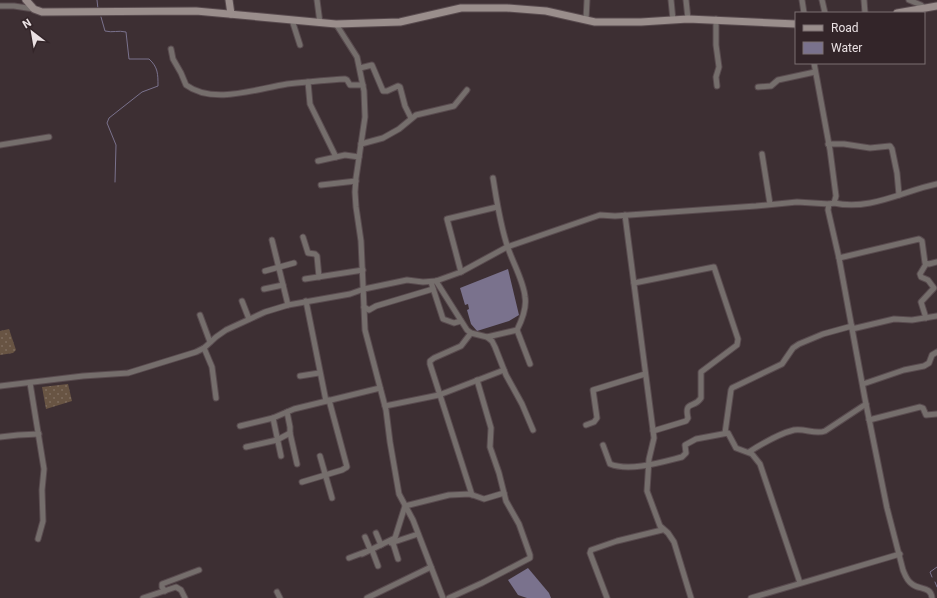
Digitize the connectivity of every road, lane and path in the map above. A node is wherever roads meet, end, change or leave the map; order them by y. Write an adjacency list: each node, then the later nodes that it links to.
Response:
1 (26, 0): 14 (street)
2 (229, 0): 19 (street)
3 (317, 0): 25 (street)
4 (587, 0): 23 (street)
5 (671, 0): 24 (street)
6 (686, 0): 20 (street)
7 (802, 0): 15 (street)
8 (822, 0): 16 (street)
9 (864, 0): 17 (street)
10 (909, 0): 13 (street)
11 (0, 6): 14 (street)
12 (937, 6): 13 (street)
13 (924, 8): 18 (street)
14 (34, 9): 19 (street)
15 (804, 12)
16 (825, 12)
17 (865, 12)
18 (902, 12)
19 (231, 14): 22 (street)
20 (688, 19): 21 (street); 24 (street)
21 (716, 19): 27 (street); 35 (street)
22 (292, 20): 25 (street); 28 (street)
23 (586, 20): 24 (street); 26 (street)
24 (673, 20)
25 (320, 23): 26 (street)
26 (336, 24): 31 (street)
27 (795, 24)
28 (300, 45)
29 (171, 49): 33 (street)
30 (814, 64): 32 (street)
31 (360, 68): 34 (street); 38 (street)
32 (815, 72): 36 (street); 41 (street)
33 (308, 82): 34 (street); 45 (street)
34 (362, 85): 40 (street)
35 (716, 86)
36 (758, 87)
37 (467, 90): 38 (street)
38 (411, 118): 40 (street)
39 (49, 137): 42 (street)
40 (361, 144): 44 (street)
41 (828, 144): 51 (street); 52 (street)
42 (0, 145)
43 (762, 154): 53 (street)
44 (359, 156): 45 (street); 48 (street)
45 (336, 157): 46 (street)
46 (318, 161)
47 (493, 178): 54 (street)
48 (356, 181): 50 (street); 64 (street)
49 (937, 184): 51 (street)
50 (320, 185)
51 (899, 195): 52 (street)
52 (831, 203): 53 (street); 59 (street)
53 (770, 204): 55 (street)
54 (497, 207): 58 (street); 66 (street)
55 (625, 215): 58 (street); 70 (street)
56 (303, 237): 67 (street)
57 (272, 240): 63 (street)
58 (507, 247): 66 (street); 85 (street)
59 (839, 258): 62 (street); 84 (street)
60 (937, 262): 62 (street)
61 (294, 263): 63 (street)
62 (926, 264): 81 (street)
63 (278, 268): 65 (street); 71 (street)
64 (363, 270): 67 (street); 73 (street)
65 (265, 271)
66 (461, 272): 69 (street)
67 (319, 277): 68 (street)
68 (305, 279)
69 (434, 281): 73 (street); 74 (street); 83 (street)
70 (634, 283): 94 (street); 113 (street)
71 (283, 286): 72 (street); 77 (street)
72 (264, 289)
73 (364, 289): 76 (street); 78 (street)
74 (433, 290): 78 (street); 83 (street)
75 (242, 300): 82 (street)
76 (306, 301): 77 (street); 93 (street)
77 (288, 305): 82 (street)
78 (364, 307): 100 (street)
79 (200, 315): 88 (street)
80 (937, 316): 81 (street)
81 (926, 318): 84 (street)
82 (249, 319): 88 (street)
83 (461, 321): 86 (street)
84 (852, 328): 98 (street); 115 (street)
85 (517, 330): 87 (street); 91 (street)
86 (472, 333): 87 (street); 101 (street)
87 (487, 337): 92 (street)
88 (210, 342): 89 (street)
89 (204, 348): 97 (street); 102 (street)
90 (937, 352): 98 (street)
91 (530, 364)
92 (504, 370): 96 (street); 112 (street)
93 (319, 373): 95 (street); 103 (street)
94 (645, 374): 110 (street); 113 (street)
95 (300, 376)
96 (477, 380): 101 (street); 128 (street)
97 (30, 383): 99 (street); 116 (street)
98 (863, 384): 104 (street)
99 (0, 386)
100 (380, 388): 103 (street); 105 (street)
101 (439, 395): 105 (street); 129 (street)
102 (216, 398)
103 (328, 401): 106 (street); 126 (street)
104 (866, 404): 109 (street); 121 (street)
105 (384, 406): 131 (street)
106 (286, 412): 108 (street); 114 (street)
107 (937, 414): 109 (street)
108 (273, 418): 111 (street); 118 (street)
109 (869, 420): 140 (street)
110 (586, 425)
111 (240, 426)
112 (533, 430)
113 (653, 431): 125 (street)
114 (290, 433): 118 (street); 124 (street)
115 (725, 433): 121 (street); 125 (street)
116 (39, 434): 117 (street); 136 (street)
117 (0, 437)
118 (277, 440): 120 (street); 122 (street)
119 (603, 445): 125 (street)
120 (246, 447)
121 (749, 452): 146 (street)
122 (281, 456)
123 (320, 456): 126 (street)
124 (297, 464)
125 (649, 464): 132 (street)
126 (325, 476): 127 (street); 130 (street)
127 (302, 482)
128 (504, 493): 129 (street); 149 (street)
129 (472, 495): 131 (street)
130 (332, 498)
131 (405, 506): 134 (street); 138 (street)
132 (662, 530): 156 (street); 157 (street)
133 (376, 533): 138 (street)
134 (418, 534): 137 (street); 144 (street)
135 (365, 537): 139 (street)
136 (38, 539)
137 (393, 543): 139 (street); 142 (street)
138 (381, 545): 139 (street)
139 (371, 549): 141 (street); 143 (street)
140 (900, 554): 146 (street); 159 (street)
141 (349, 558)
142 (398, 559)
143 (378, 566)
144 (431, 567): 153 (street); 154 (street)
145 (199, 570): 147 (street)
146 (800, 583): 158 (street)
147 (165, 591): 150 (street); 151 (street)
148 (277, 592): 152 (street)
149 (459, 596): 155 (street)
150 (143, 598)
151 (185, 598)
152 (280, 598)
153 (367, 598)
154 (443, 598)
155 (449, 598)
156 (607, 598)
157 (691, 598)
158 (751, 598)
159 (932, 598)

